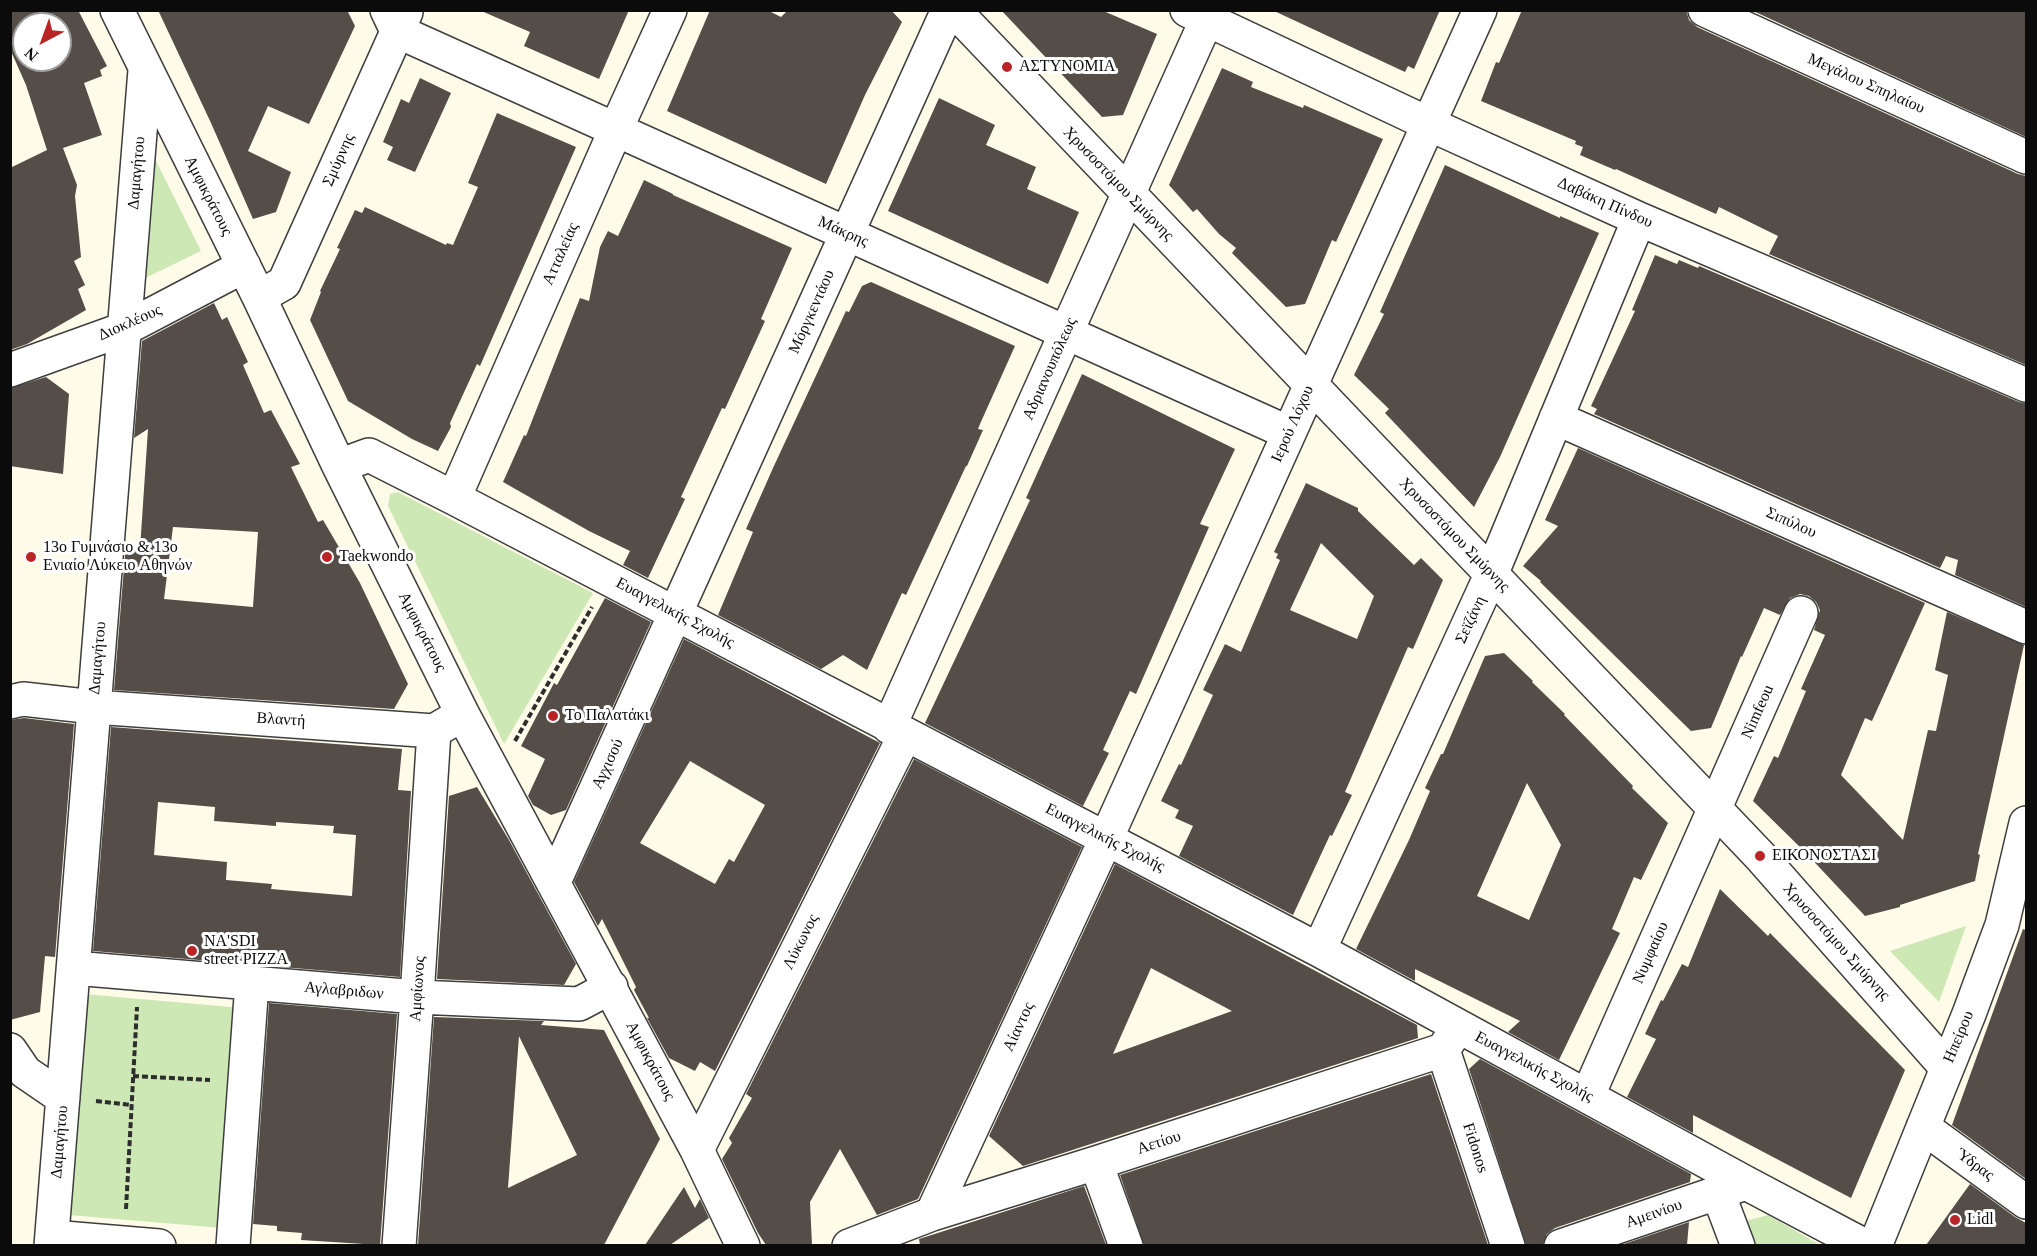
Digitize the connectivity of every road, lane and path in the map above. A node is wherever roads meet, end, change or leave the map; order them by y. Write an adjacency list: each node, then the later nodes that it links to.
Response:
1 (117, 10): 9 (street, Αμφικράτους)
2 (670, 10): 11 (street, Ατταλείας)
3 (948, 10): 15 (street, Μόργκεντάου)
4 (954, 10): 13 (street, Χρυσοστόμου Σμύρνης)
5 (1480, 10): 10 (street, Ιερού Λόχου)
6 (1705, 10): 12 (street, Μεγάλου Σπηλαίου)
7 (1202, 14): 10 (street, Δαβάκη Πίνδου); 13 (street, Αδριανουπόλεως)
8 (397, 17): 11 (street, Μάκρης); 17 (street, Σμύρνης)
9 (145, 70): 16 (street, Αμφικράτους); 18 (street, Δαμαγήτου)
10 (1429, 124): 14 (street, Δαβάκη Πίνδου); 22 (street, Ιερού Λόχου)
11 (616, 129): 15 (street, Μάκρης); 26 (street, Ατταλείας)
12 (2026, 157)
13 (1128, 195): 19 (street, Αδριανουπόλεως); 22 (street, Χρυσοστόμου Σμύρνης)
14 (1639, 219): 21 (street, Δαβάκη Πίνδου); 23 (street, Σεϊζάνη)
15 (847, 234): 19 (street, Μάκρης); 29 (street, Μόργκεντάου)
16 (244, 266): 17 (street, Αμφικράτους); 18 (street, Διοκλέους)
17 (259, 297): 25 (street, Αμφικράτους)
18 (124, 329): 20 (street, Διοκλέους); 33 (street, Δαμαγήτου)
19 (1066, 332): 24 (street, Μάκρης); 36 (street, Αδριανουπόλεως)
20 (10, 369)
21 (2026, 385)
22 (1311, 386): 24 (street, Ιερού Λόχου); 27 (street, Χρυσοστόμου Σμύρνης)
23 (1556, 418): 27 (street, Σεϊζάνη); 31 (street, Σιπύλου)
24 (1289, 433): 40 (street, Ιερού Λόχου)
25 (339, 466): 26 (street, Ευαγγελικής Σχολής); 34 (street, Αμφικράτους)
26 (454, 498): 28 (street, Ευαγγελικής Σχολής)
27 (1491, 575): 38 (street, Χρυσοστόμου Σμύρνης); 43 (street, Σεϊζάνη)
28 (609, 578): 29 (street, Ευαγγελικής Σχολής); 37 (path)
29 (677, 613): 36 (street, Ευαγγελικής Σχολής); 41 (street, Αγχισού)
30 (1801, 613): 38 (street, Nimfeou)
31 (2026, 627)
32 (10, 702): 33 (street, Βλαντή)
33 (94, 707): 35 (street, Βλαντή); 44 (street, Δαμαγήτου)
34 (463, 715): 35 (street); 37 (street, Αμφικράτους)
35 (434, 731): 48 (street, Αμφίωνος)
36 (897, 731): 40 (street, Ευαγγελικής Σχολής); 57 (street, Λύκωνος)
37 (495, 773): 41 (street, Αμφικράτους)
38 (1715, 810): 50 (street, Χρυσοστόμου Σμύρνης); 54 (street, Νυμφαίου)
39 (2026, 823): 42 (street, Ηπείρου)
40 (1106, 839): 43 (street, Ευαγγελικής Σχολής); 61 (street, Αίαντος)
41 (554, 882): 47 (street, Αμφικράτους)
42 (2014, 932): 50 (street, Ηπείρου)
43 (1319, 950): 49 (street, Ευαγγελικής Σχολής)
44 (74, 968): 45 (street, Αγλαβριδων); 55 (street, Δαμαγήτου)
45 (139, 973): 46 (street, Αγλαβριδων); 52 (path)
46 (252, 983): 48 (street, Αγλαβριδων); 53 (street)
47 (611, 987): 48 (street, Αγλαβριδων); 57 (street, Αμφικράτους)
48 (417, 997): 66 (street, Αμφίωνος)
49 (1451, 1038): 54 (street, Ευαγγελικής Σχολής); 58 (street, Αετίου); 70 (street, Fidonos)
50 (1946, 1067): 56 (street, Ηπείρου)
51 (15, 1068): 55 (street)
52 (133, 1076): 53 (path); 63 (path)
53 (245, 1082): 65 (street)
54 (1588, 1095): 59 (street, Ευαγγελικής Σχολής)
55 (63, 1098): 62 (street, Δαμαγήτου)
56 (1923, 1127): 60 (street, Ύδρας); 74 (street, Ηπείρου)
57 (697, 1150): 67 (street, Αμφικράτους)
58 (1096, 1163): 61 (street, Αετίου); 69 (street)
59 (1732, 1188): 71 (street, Αμεινίου); 72 (street); 73 (street, Ευαγγελικής Σχολής)
60 (2026, 1202)
61 (932, 1214): 68 (street, Αετίου)
62 (52, 1241): 63 (street)
63 (124, 1243): 64 (street)
64 (159, 1245)
65 (233, 1245)
66 (399, 1245)
67 (742, 1245)
68 (849, 1245)
69 (1125, 1245)
70 (1508, 1245)
71 (1561, 1245)
72 (1738, 1245)
73 (1865, 1245)
74 (1875, 1245)

